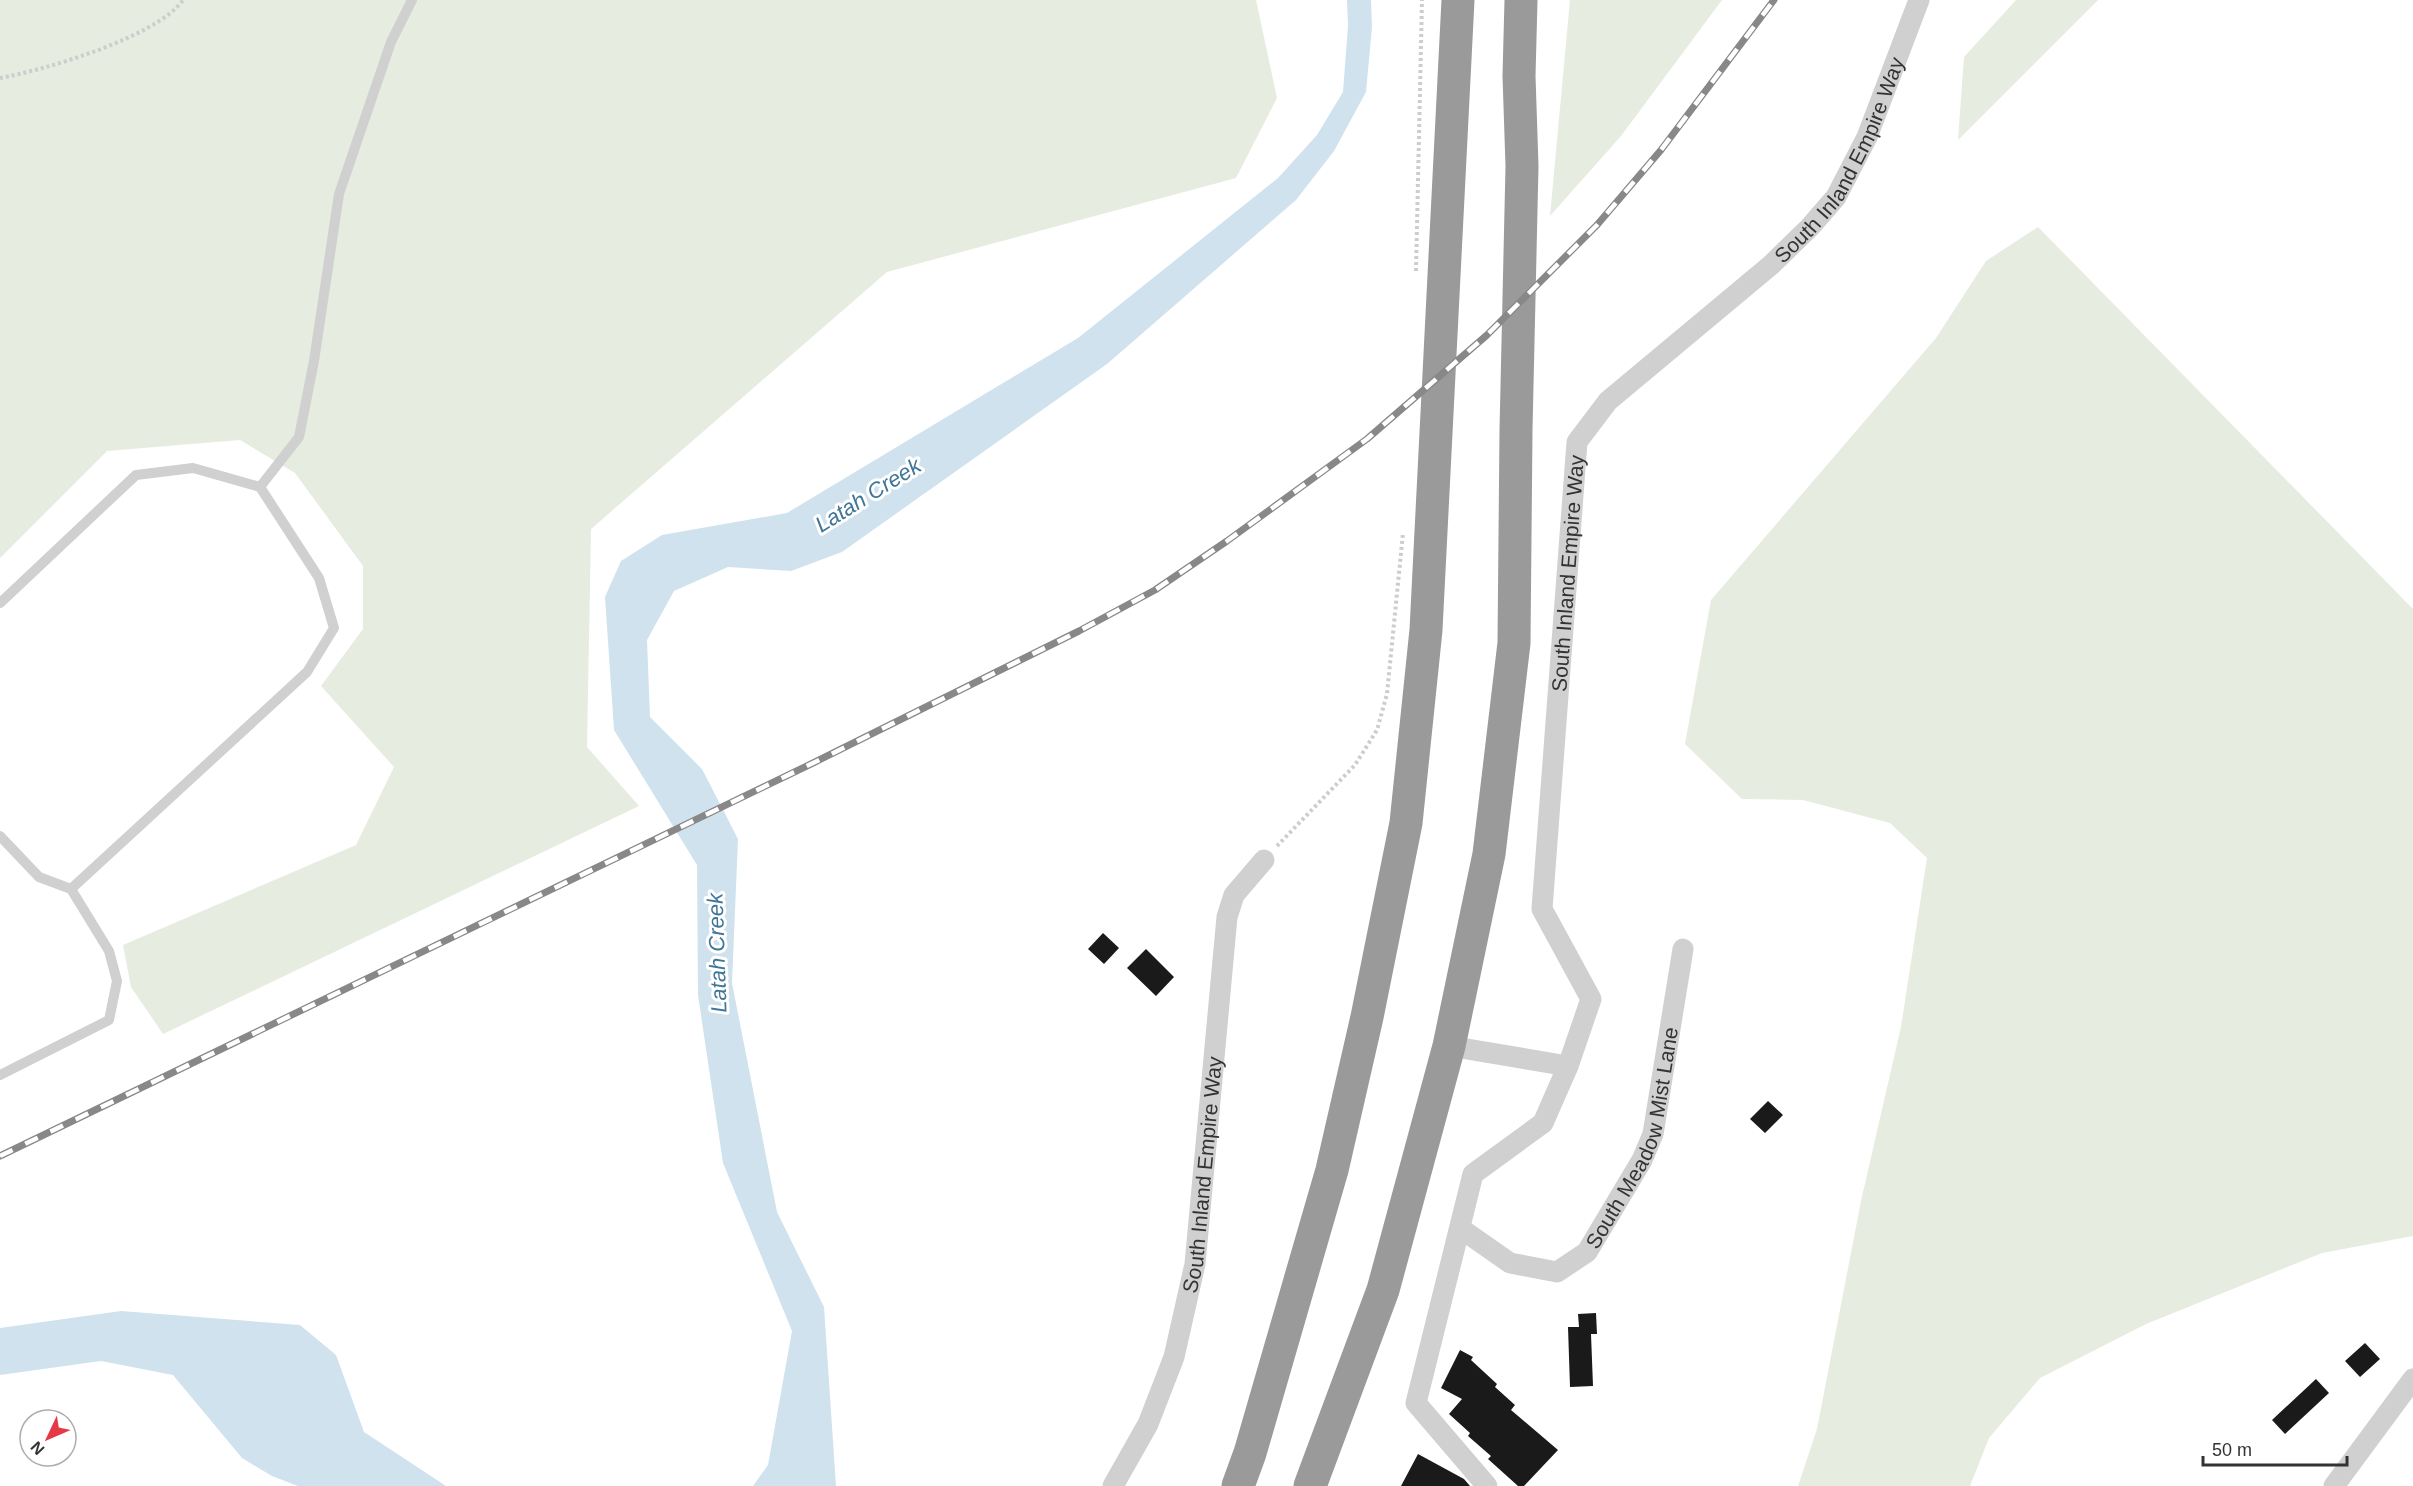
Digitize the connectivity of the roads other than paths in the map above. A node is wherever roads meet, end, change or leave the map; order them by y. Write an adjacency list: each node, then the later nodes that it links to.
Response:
1 (412, 0): 9 (lane)
2 (1438, 0): 7 (highway)
3 (1458, 0): 7 (highway)
4 (1521, 0): 8 (highway)
5 (1541, 0): 8 (highway)
6 (1919, 0): 16 (street, South Inland Empire Way)
7 (1451, 156): 21 (highway)
8 (1522, 166): 15 (highway)
9 (260, 486): 10 (lane); 13 (lane)
10 (0, 603)
11 (0, 836): 13 (lane)
12 (1264, 860): 20 (street, South Inland Empire Way)
13 (71, 889): 17 (lane)
14 (1683, 949): 18 (street, South Meadow Mist Lane)
15 (1449, 1046): 16 (street); 22 (highway)
16 (1568, 1066): 18 (street, South Inland Empire Way)
17 (0, 1075)
18 (1460, 1228): 23 (street, South Inland Empire Way)
19 (2413, 1379): 24 (street)
20 (1113, 1486)
21 (1238, 1486)
22 (1310, 1486)
23 (1487, 1486)
24 (2334, 1486)

